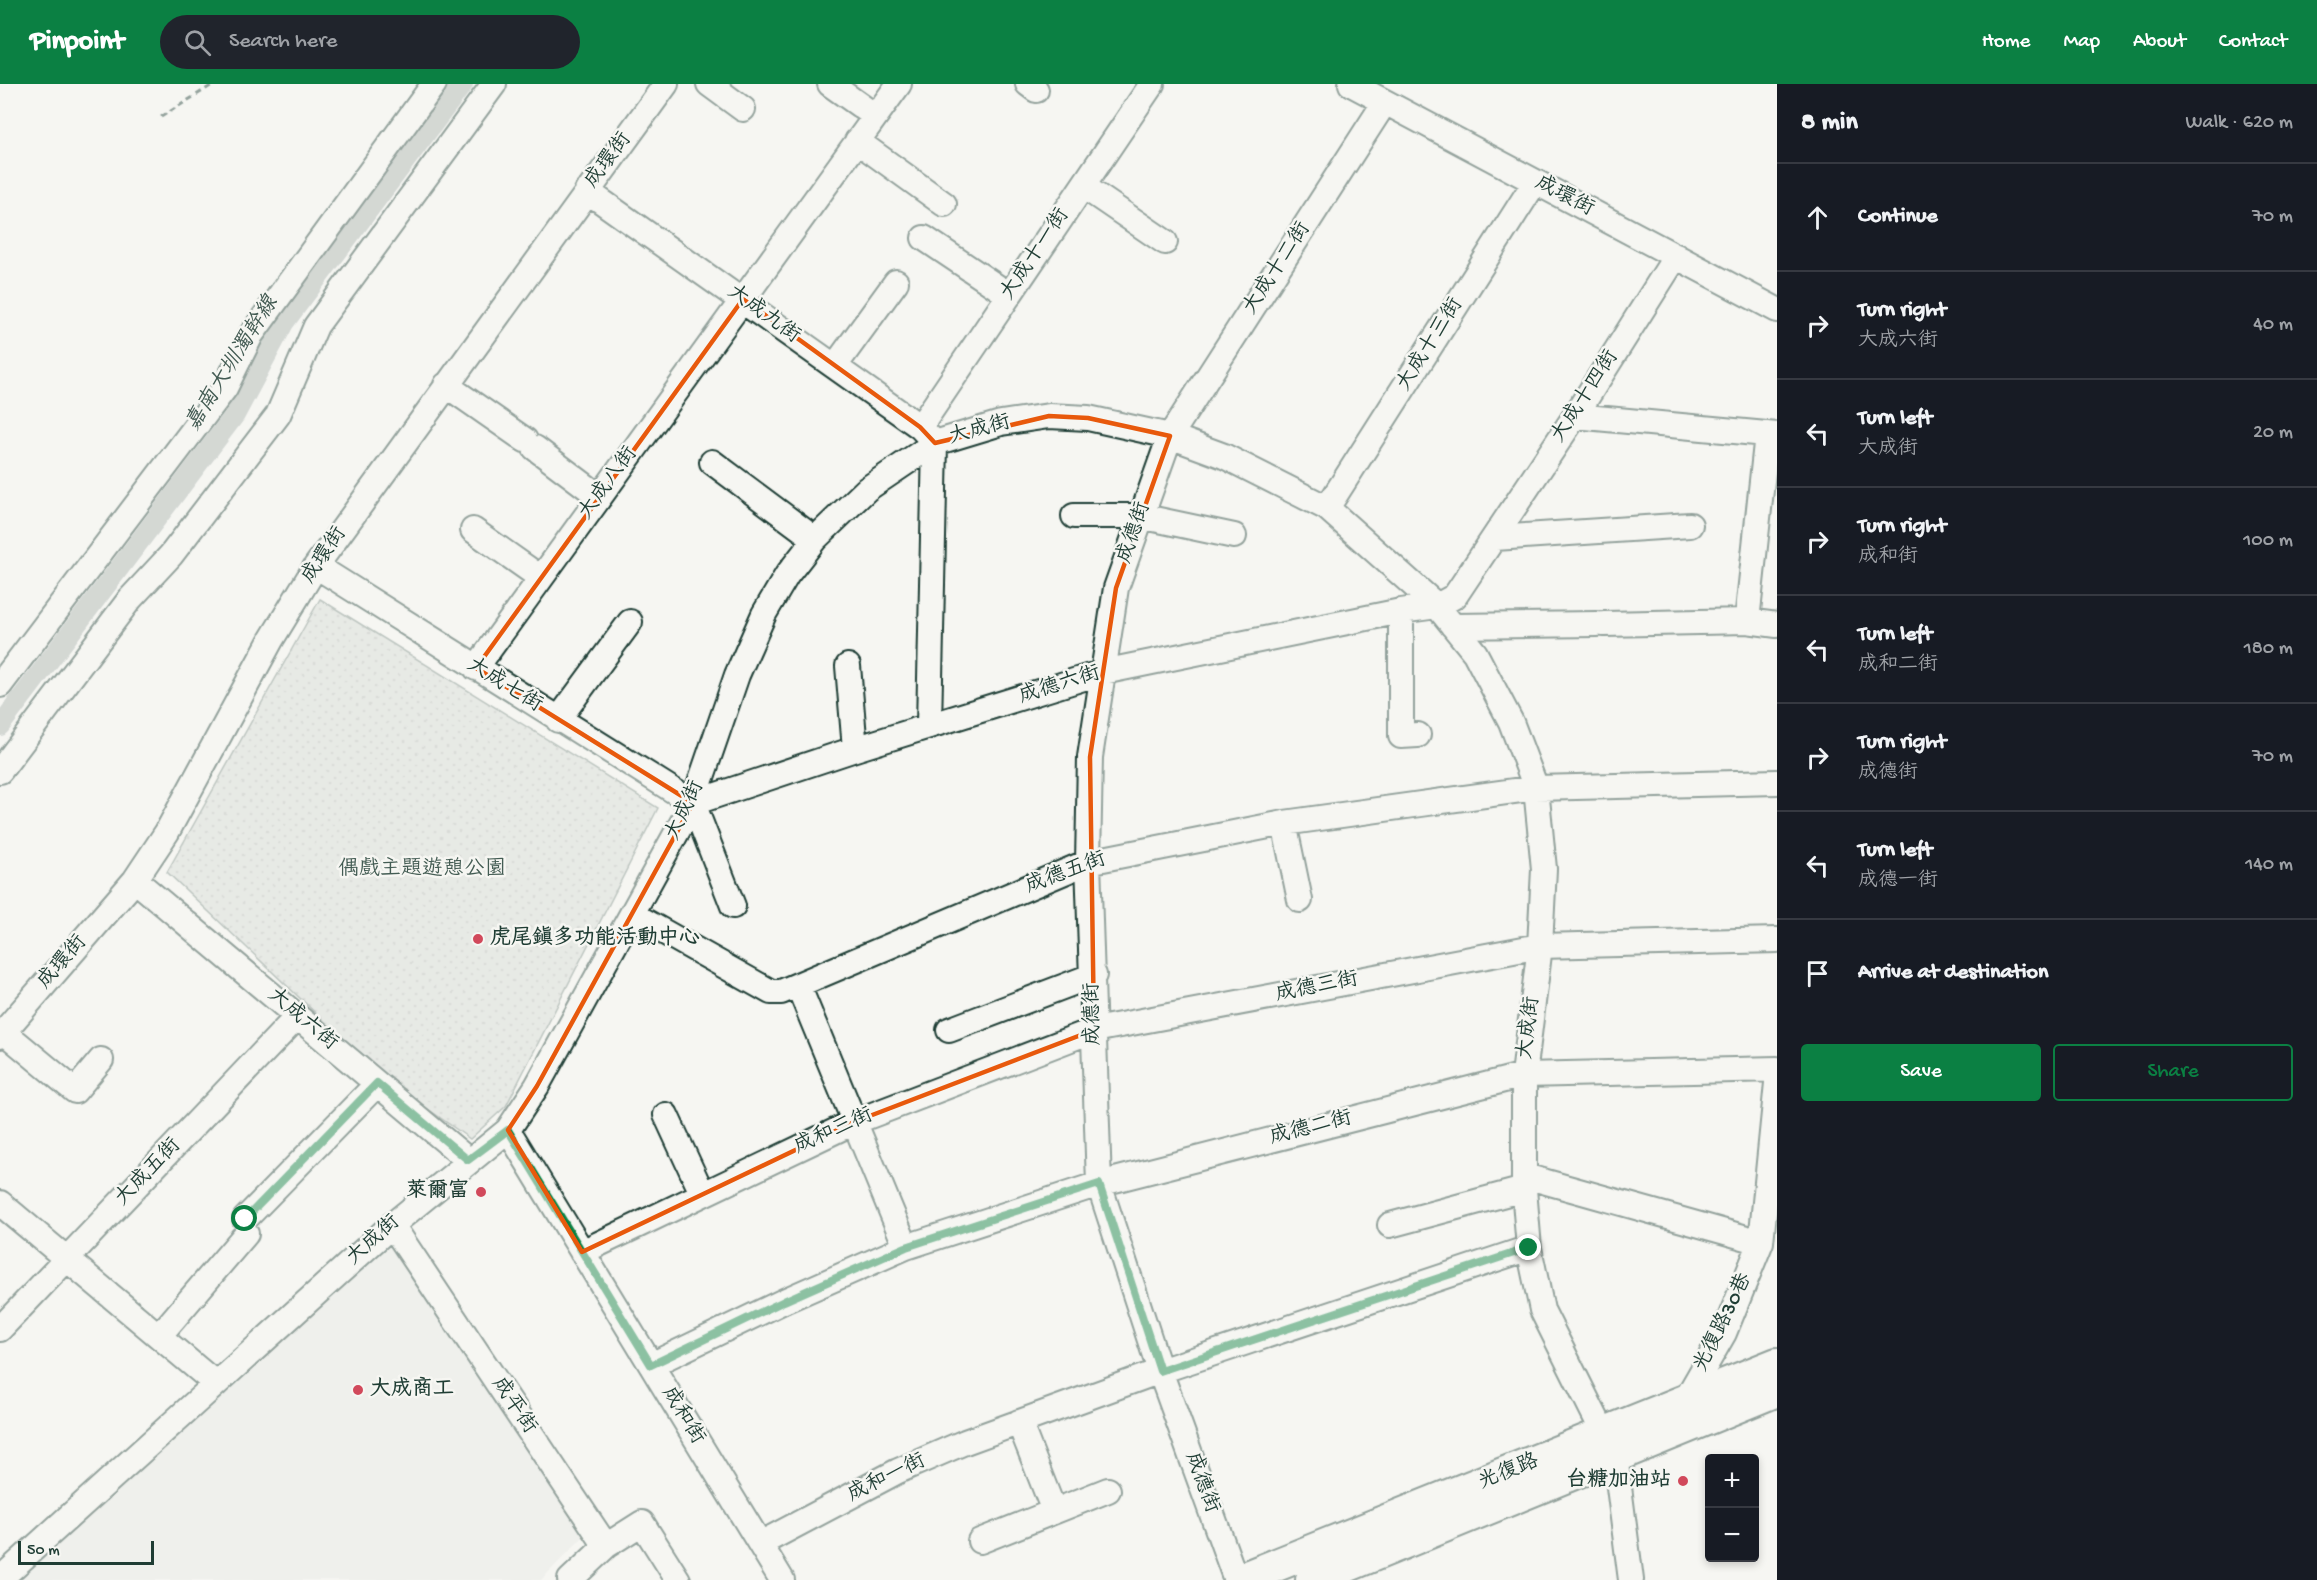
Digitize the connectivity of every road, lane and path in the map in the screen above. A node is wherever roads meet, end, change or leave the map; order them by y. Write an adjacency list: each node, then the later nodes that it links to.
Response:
1 (214, 84): 13 (path)
2 (434, 84): 53 (street)
3 (495, 84): 58 (street)
4 (666, 84): 17 (street, 成環街)
5 (709, 84): 11 (street)
6 (830, 84): 12 (street)
7 (899, 84): 12 (street, 大成八街)
8 (1152, 84): 16 (street, 大成十一街)
9 (1351, 84): 10 (street, 成環街)
10 (1385, 102): 15 (street, 成環街); 31 (street, 大成十二街)
11 (743, 109)
12 (875, 116): 14 (street, 大成八街)
13 (161, 117)
14 (857, 141): 18 (street); 24 (street, 大成八街)
15 (1535, 182): 21 (street, 成環街); 34 (street, 大成十三街)
16 (1083, 186): 20 (street); 23 (street, 大成十一街)
17 (587, 191): 24 (street, 大成九街); 27 (street, 成環街)
18 (944, 204)
19 (924, 238): 23 (street)
20 (1165, 242)
21 (1676, 256): 25 (street, 成環街); 28 (street, 大成十四街)
22 (896, 282): 26 (street)
23 (1009, 295): 30 (street, 大成十一街)
24 (742, 300): 26 (street, 大成九街); 33 (street, 大成八街)
25 (1777, 310)
26 (835, 366): 30 (street, 大成九街)
27 (446, 385): 33 (street); 42 (street, 成環街)
28 (1575, 416): 29 (street); 40 (street, 大成十四街)
29 (1772, 434): 46 (street)
30 (928, 435): 31 (street, 大成街); 41 (street, 大成街); 55 (street)
31 (1170, 436): 34 (street, 大成街); 36 (street, 成德街)
32 (712, 462): 41 (street)
33 (600, 497): 43 (street, 大成八街)
34 (1327, 508): 44 (street, 大成街)
35 (1074, 516): 36 (street)
36 (1140, 516): 39 (street); 52 (street, 成德街)
37 (1690, 525): 40 (street)
38 (473, 530): 43 (street)
39 (1234, 536)
40 (1495, 538): 44 (street, 大成十四街)
41 (815, 539): 61 (street, 大成街)
42 (316, 566): 51 (street, 大成七街); 64 (street, 成環街)
43 (541, 578): 51 (street, 大成八街)
44 (1437, 606): 45 (street, 成德六街); 49 (street, 大成街)
45 (1401, 611): 52 (street, 成德六街); 56 (street)
46 (1747, 621): 48 (street); 49 (street)
47 (630, 622): 54 (street)
48 (1777, 625)
49 (1454, 626): 60 (street, 大成街)
50 (848, 666): 57 (street)
51 (476, 668): 54 (street, 大成七街)
52 (1103, 672): 55 (street, 成德六街); 63 (street, 成德街)
53 (0, 685)
54 (558, 720): 61 (street, 大成七街)
55 (929, 726): 57 (street, 成德六街)
56 (1418, 735)
57 (855, 749): 61 (street, 成德六街)
58 (0, 771)
59 (1777, 782): 60 (street, 成德五街)
60 (1536, 788): 62 (street, 成德五街); 69 (street, 大成街)
61 (693, 803): 66 (street); 67 (street, 大成街)
62 (1284, 823): 63 (street, 成德五街); 65 (street)
63 (1088, 862): 70 (street, 成德街); 71 (street, 成德五街)
64 (135, 880): 72 (street, 大成六街); 75 (street, 成環街)
65 (1299, 900)
66 (733, 906)
67 (632, 914): 71 (street, 成德五街); 83 (street, 大成街)
68 (1777, 940): 69 (street, 成德三街)
69 (1540, 946): 74 (street, 成德三街); 78 (street, 大成街)
70 (1094, 975): 73 (street); 74 (street, 成德街)
71 (798, 985): 82 (street)
72 (297, 1017): 79 (street, 大成六街); 95 (street, 大成五街)
73 (949, 1030)
74 (1094, 1030): 82 (street, 成和三街); 86 (street, 成德街)
75 (2, 1034): 76 (street)
76 (101, 1060)
77 (1777, 1069): 78 (street, 成德二街)
78 (1524, 1075): 85 (street, 大成街); 86 (street, 成德二街)
79 (377, 1083): 84 (street, 大成六街); 97 (street)
80 (1777, 1083): 91 (street, 光復路30巷)
81 (666, 1115): 87 (street)
82 (854, 1122): 87 (street, 成和三街); 92 (street)
83 (508, 1130): 84 (street, 大成街); 94 (street, 成和街)
84 (468, 1160): 89 (street, 大成街)
85 (1525, 1183): 90 (street); 91 (street); 93 (street, 大成街)
86 (1099, 1184): 92 (street, 成德二街); 100 (street, 成德街)
87 (702, 1193): 94 (street, 成和三街)
88 (0, 1203): 95 (street)
89 (392, 1225): 101 (street, 大成街); 110 (street, 成平街)
90 (1390, 1225)
91 (1761, 1242): 103 (street, 光復路30巷)
92 (906, 1247): 99 (street, 成德二街)
93 (1529, 1248): 100 (street, 成和一街); 105 (street, 大成街)
94 (582, 1252): 99 (street, 成和街)
95 (67, 1260): 96 (street, 大成五街); 97 (street)
96 (0, 1329)
97 (159, 1336): 101 (street)
98 (1777, 1364): 103 (main road, 光復路)
99 (651, 1365): 109 (street, 成和街)
100 (1160, 1371): 104 (street, 成和一街); 115 (street, 成德街)
101 (216, 1384): 111 (street, 大成街)
102 (1777, 1390): 105 (main road, 光復路)
103 (1685, 1401): 105 (main road, 光復路)
104 (1019, 1422): 107 (street); 109 (street, 成和一街)
105 (1609, 1446): 115 (main road, 光復路); 116 (main road, 光復路); 117 (street, 大成街)
106 (1108, 1490): 107 (street)
107 (1054, 1511): 108 (street)
108 (980, 1541)
109 (760, 1544): 114 (street, 成和街)
110 (606, 1546): 112 (street); 113 (street)
111 (0, 1579)
112 (570, 1580)
113 (678, 1580)
114 (782, 1580)
115 (1238, 1580)
116 (1312, 1580)
117 (1631, 1580)

